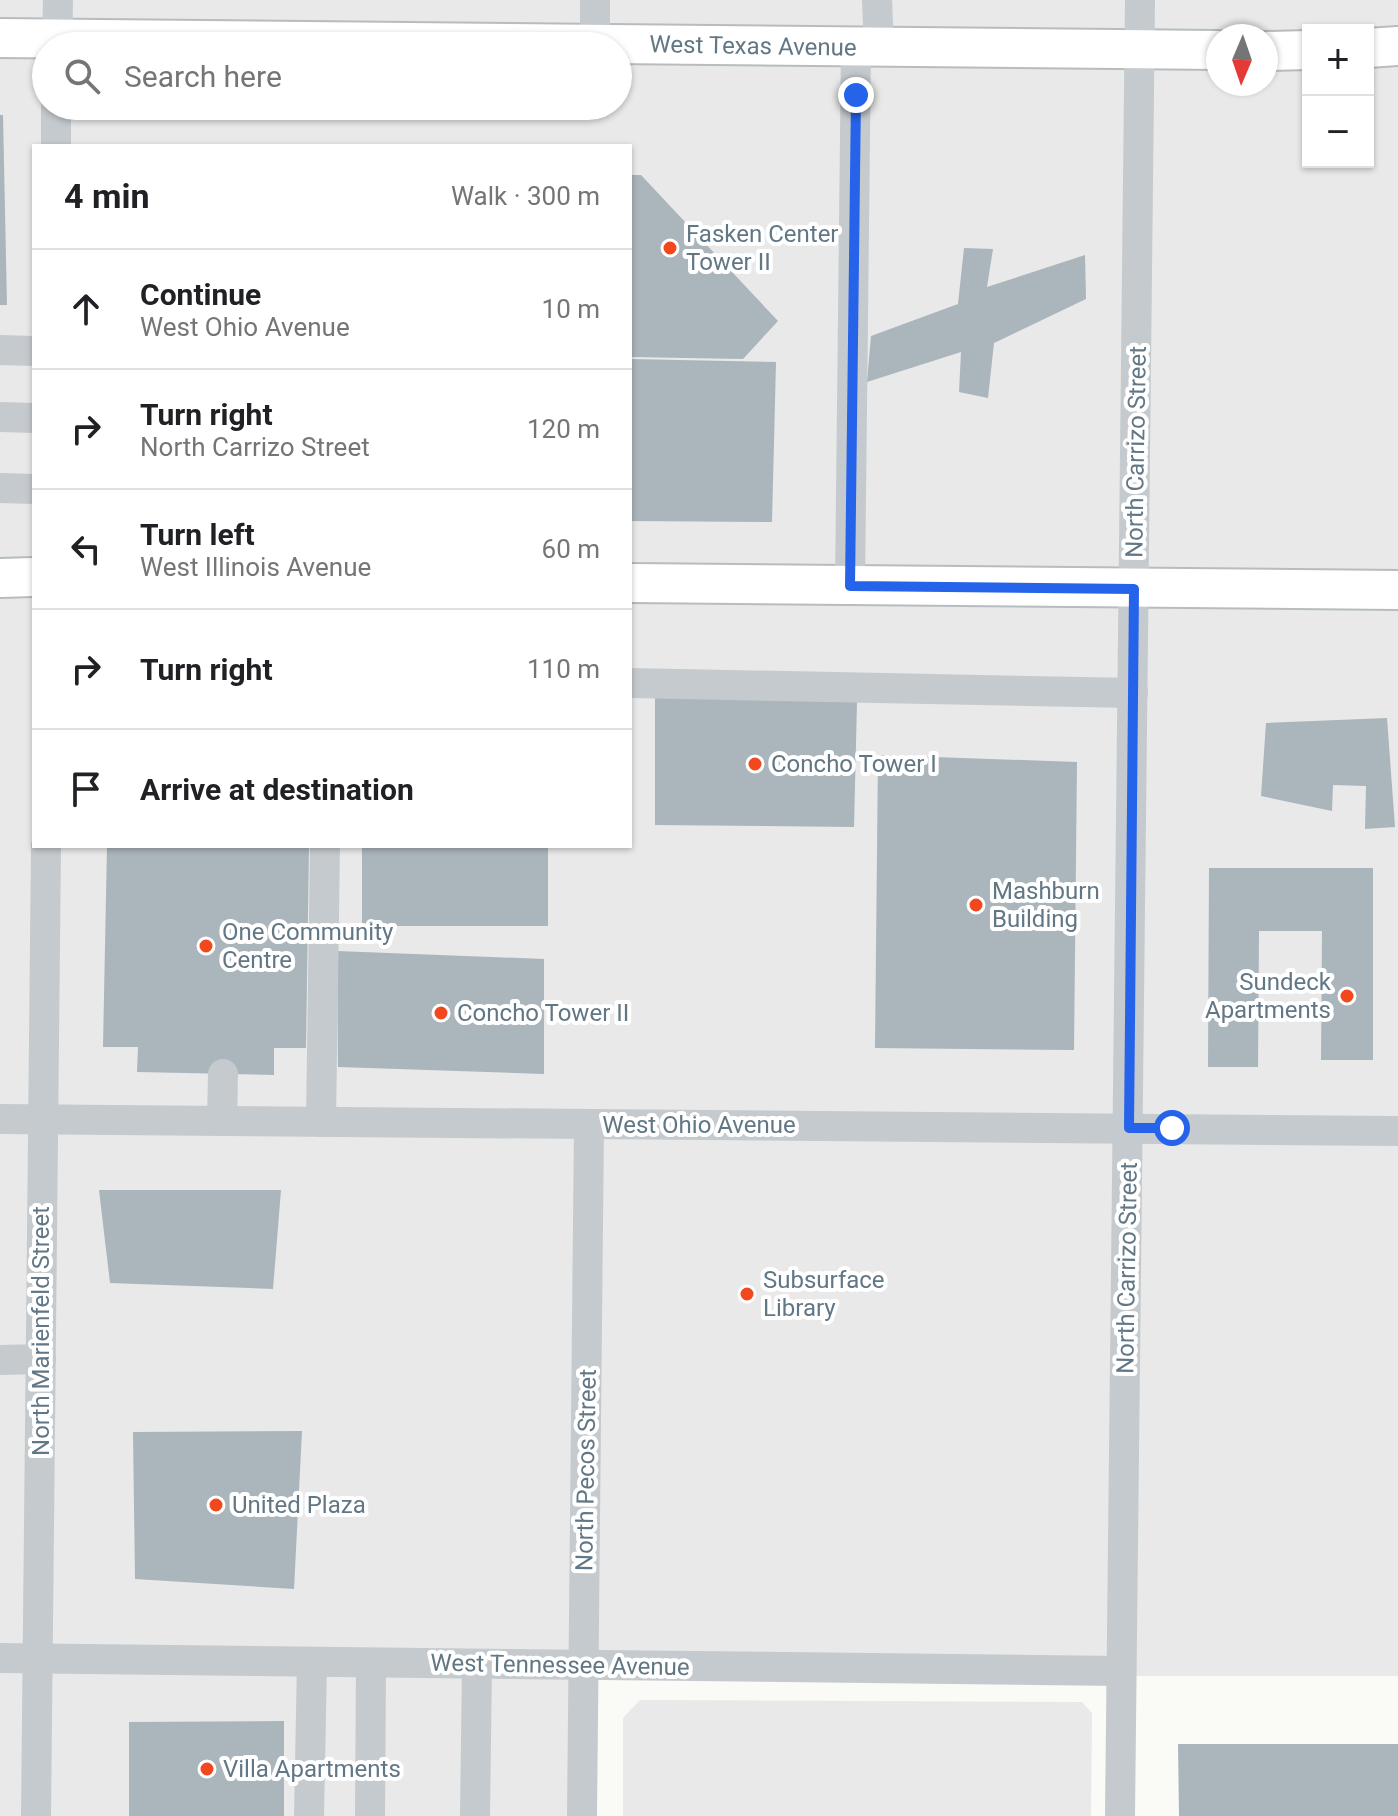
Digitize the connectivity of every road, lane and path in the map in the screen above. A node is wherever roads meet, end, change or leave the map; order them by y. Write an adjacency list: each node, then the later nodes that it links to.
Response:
1 (58, 0): 5 (street)
2 (595, 0): 6 (street)
3 (877, 0): 11 (street)
4 (1140, 0): 13 (street, North Carrizo Street)
5 (57, 32)
6 (595, 32)
7 (0, 38): 8 (main road, West Texas Avenue)
8 (32, 40)
9 (632, 44): 11 (main road, West Texas Avenue)
10 (1398, 46): 12 (main road)
11 (868, 47): 13 (main road, West Texas Avenue); 28 (street)
12 (1374, 48)
13 (1140, 50): 14 (main road, West Texas Avenue); 29 (street, North Carrizo Street)
14 (1206, 50)
15 (1302, 50): 16 (main road)
16 (1278, 51)
17 (56, 120): 18 (street)
18 (56, 144)
19 (0, 350): 20 (street)
20 (32, 351)
21 (0, 417): 22 (street)
22 (32, 418)
23 (0, 488): 24 (street)
24 (32, 489)
25 (32, 577): 26 (main road)
26 (0, 578)
27 (632, 583): 28 (main road)
28 (850, 586): 29 (main road)
29 (1134, 589): 30 (main road); 32 (street, North Carrizo Street)
30 (1398, 590)
31 (632, 683): 32 (street)
32 (1133, 693): 41 (street, North Carrizo Street)
33 (46, 848): 37 (street, North Marienfeld Street)
34 (325, 848): 39 (street)
35 (223, 1074): 38 (street)
36 (0, 1119): 37 (street, West Ohio Avenue)
37 (43, 1120): 38 (street, West Ohio Avenue); 43 (street, North Marienfeld Street)
38 (222, 1121): 39 (street, West Ohio Avenue)
39 (321, 1122): 40 (street, West Ohio Avenue)
40 (589, 1124): 41 (street, West Ohio Avenue); 50 (street, North Pecos Street)
41 (1129, 1128): 42 (street, West Ohio Avenue); 51 (street, North Carrizo Street)
42 (1398, 1131)
43 (41, 1359): 44 (street); 46 (street, North Marienfeld Street)
44 (0, 1360)
45 (0, 1658): 46 (street, West Tennessee Avenue)
46 (38, 1659): 47 (street, West Tennessee Avenue); 52 (street, North Marienfeld Street)
47 (312, 1662): 48 (street, West Tennessee Avenue); 53 (street)
48 (371, 1663): 49 (street, West Tennessee Avenue); 54 (street)
49 (477, 1664): 50 (street, West Tennessee Avenue); 55 (street)
50 (584, 1665): 51 (street, West Tennessee Avenue); 56 (street, North Pecos Street)
51 (1120, 1671): 57 (street, North Carrizo Street)
52 (36, 1816)
53 (309, 1816)
54 (370, 1816)
55 (475, 1816)
56 (582, 1816)
57 (1120, 1816)

